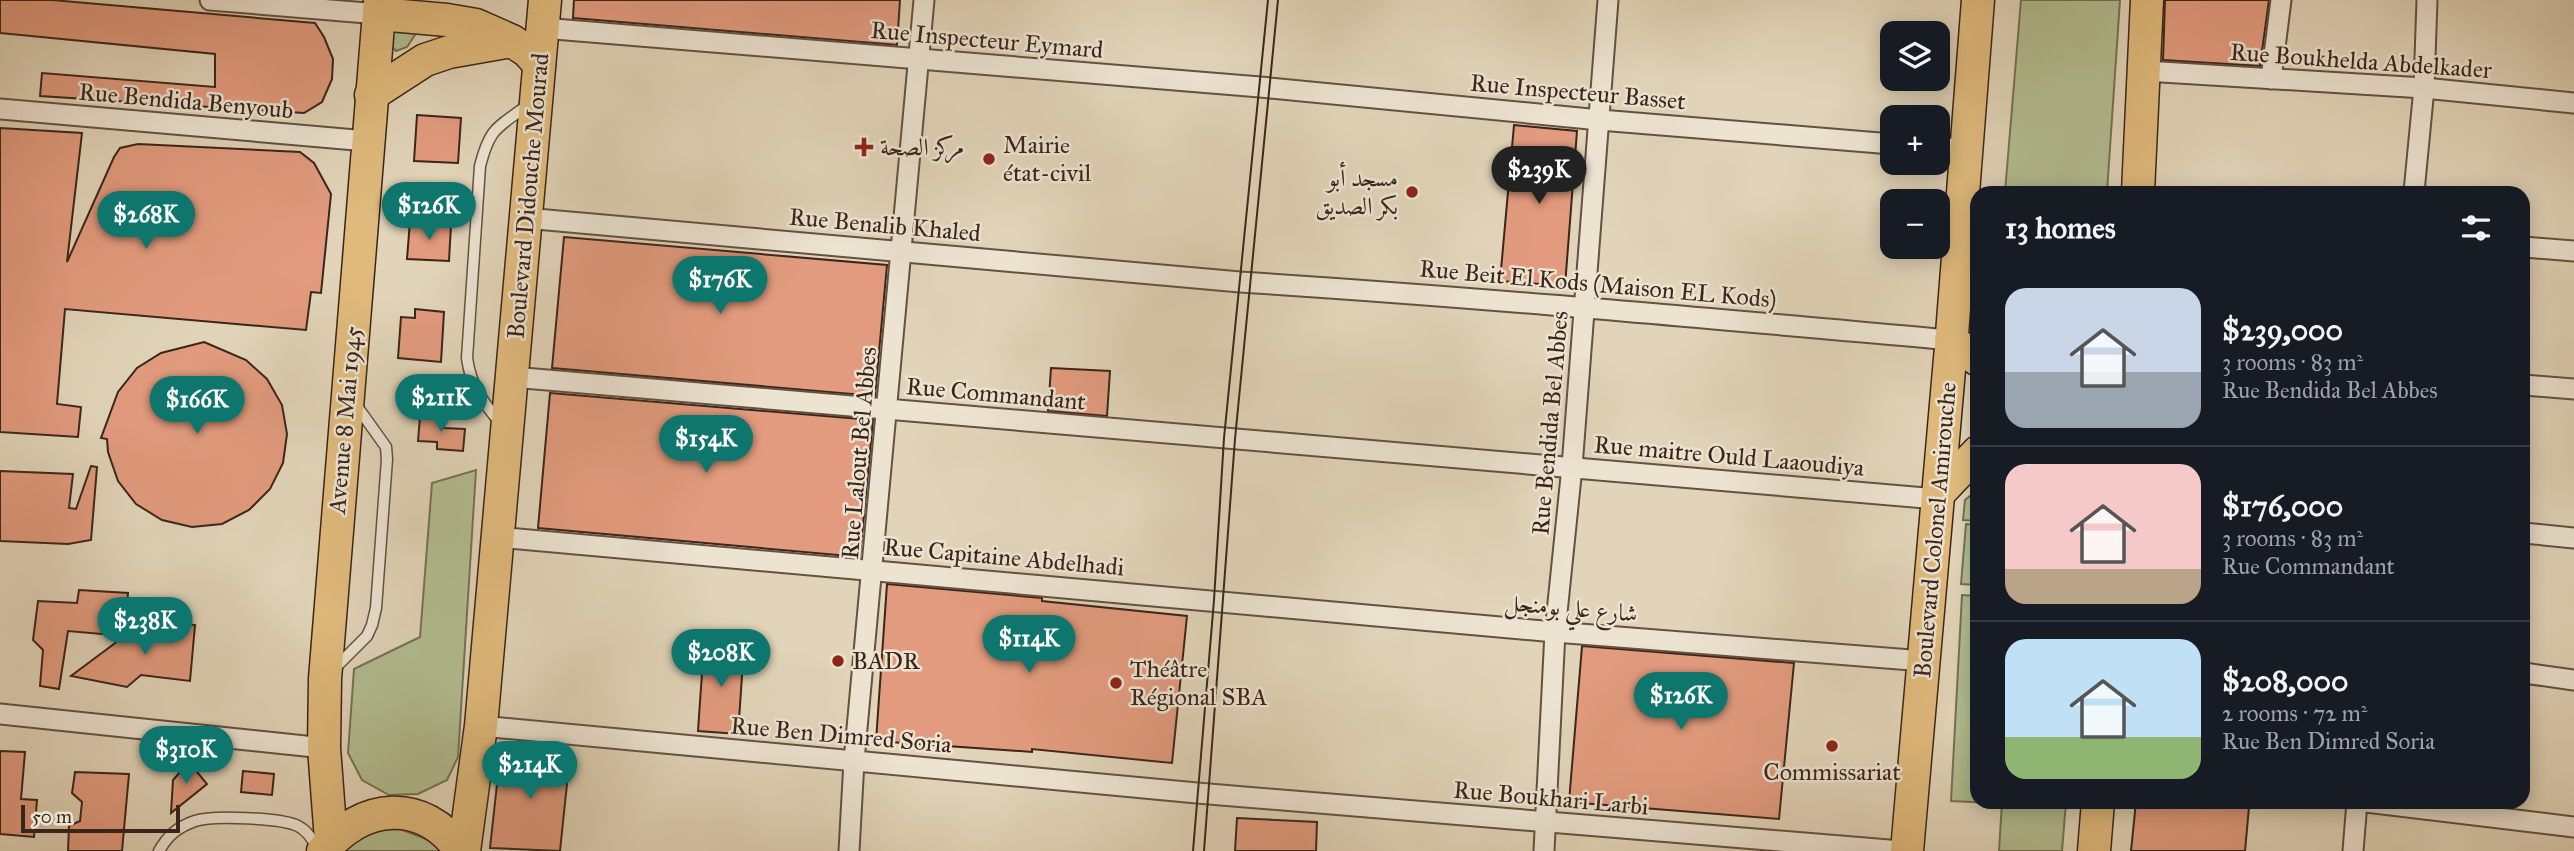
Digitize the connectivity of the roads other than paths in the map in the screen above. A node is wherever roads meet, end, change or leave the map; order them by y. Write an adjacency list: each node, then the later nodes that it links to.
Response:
1 (210, 0): 8 (street)
2 (924, 0): 11 (street, Rue Lalout Bel Abbes)
3 (1608, 0): 21 (street, Rue Bendida Bel Abbes)
4 (1978, 0): 24 (main road, Boulevard Colonel Amirouche)
5 (2147, 0): 13 (main road)
6 (2281, 0): 14 (street)
7 (2427, 0): 16 (street)
8 (379, 7): 10 (main road); 17 (main road, Avenue 8 Mai 1945)
9 (544, 14): 11 (street, Rue Inspecteur Eymard); 12 (main road, Boulevard Didouche Mourad)
10 (512, 41): 12 (main road); 17 (main road)
11 (919, 59): 15 (street, Rue Inspecteur Eymard); 29 (street, Rue Lalout Bel Abbes)
12 (539, 64): 18 (main road, Boulevard Didouche Mourad)
13 (2145, 71): 14 (street, Rue Boukhelda Abdelkader); 25 (main road)
14 (2271, 79): 16 (street, Rue Boukhelda Abdelkader)
15 (1260, 88): 21 (street, Rue Inspecteur Basset)
16 (2424, 88): 19 (street, Rue Boukhelda Abdelkader); 26 (street)
17 (372, 95): 22 (main road, Avenue 8 Mai 1945)
18 (536, 99): 27 (main road, Boulevard Didouche Mourad); 40 (lane)
19 (2574, 103)
20 (0, 109): 22 (street, Rue Bendida Benyoub)
21 (1600, 120): 23 (street, Rue Inspecteur Basset); 32 (street, Rue Bendida Bel Abbes)
22 (368, 141): 38 (main road, Avenue 8 Mai 1945)
23 (1880, 143)
24 (1951, 148): 33 (main road, Boulevard Colonel Amirouche)
25 (2138, 186)
26 (2415, 186)
27 (526, 218): 29 (street, Rue Benalib Khaled); 35 (main road, Boulevard Didouche Mourad)
28 (2530, 247): 30 (street)
29 (901, 250): 31 (street, Rue Benalib Khaled); 39 (street, Rue Lalout Bel Abbes)
30 (2574, 251)
31 (1240, 282): 32 (street, Rue Beit El Kods (Maison EL Kods))
32 (1584, 306): 33 (street, Rue Beit El Kods (Maison EL Kods)); 43 (street, Rue Bendida Bel Abbes)
33 (1951, 340): 34 (main road); 44 (main road, Boulevard Colonel Amirouche)
34 (1970, 354)
35 (512, 377): 39 (street, Rue Commandant); 40 (main road, Boulevard Didouche Mourad)
36 (2530, 385): 37 (street)
37 (2574, 389)
38 (347, 393): 53 (main road, Avenue 8 Mai 1945); 53 (lane)
39 (888, 409): 41 (street, Rue Commandant); 48 (street, Rue Lalout Bel Abbes)
40 (507, 432): 46 (main road, Boulevard Didouche Mourad)
41 (1224, 438): 43 (street, Rue maitre Ould Laaoudiya)
42 (1970, 461): 44 (main road)
43 (1572, 467): 44 (street, Rue maitre Ould Laaoudiya); 50 (street, Rue Bendida Bel Abbes)
44 (1937, 497): 51 (main road, Boulevard Colonel Amirouche)
45 (2530, 534): 47 (street)
46 (497, 537): 48 (street, Rue Capitaine Abdelhadi); 56 (main road, Boulevard Didouche Mourad)
47 (2574, 538)
48 (873, 570): 49 (street, Rue Capitaine Abdelhadi); 58 (street, Rue Lalout Bel Abbes)
49 (1214, 600): 50 (street, شارع علي بومنجل)
50 (1556, 632): 51 (street, شارع علي بومنجل); 63 (street, Rue Bendida Bel Abbes)
51 (1924, 661): 71 (main road, Boulevard Colonel Amirouche)
52 (2530, 674): 54 (street)
53 (325, 679): 57 (main road, Avenue 8 Mai 1945)
54 (2574, 680)
55 (0, 714): 57 (street)
56 (481, 726): 58 (street, Rue Ben Dimred Soria); 67 (main road, Boulevard Didouche Mourad)
57 (324, 748): 65 (main road, Avenue 8 Mai 1945)
58 (855, 761): 59 (street, Rue Ben Dimred Soria); 68 (street, Rue Lalout Bel Abbes)
59 (1197, 793): 63 (street, Rue Boukhari Larbi)
60 (2097, 809): 72 (main road)
61 (2356, 809): 73 (street)
62 (2424, 809): 64 (street)
63 (1546, 822): 69 (street, Rue Bendida Bel Abbes); 70 (street, Rue Boukhari Larbi)
64 (2574, 827)
65 (325, 847): 66 (lane); 67 (main road)
66 (159, 851)
67 (463, 851)
68 (849, 851)
69 (1544, 851)
70 (1901, 851)
71 (1906, 851)
72 (2094, 851)
73 (2353, 851)

